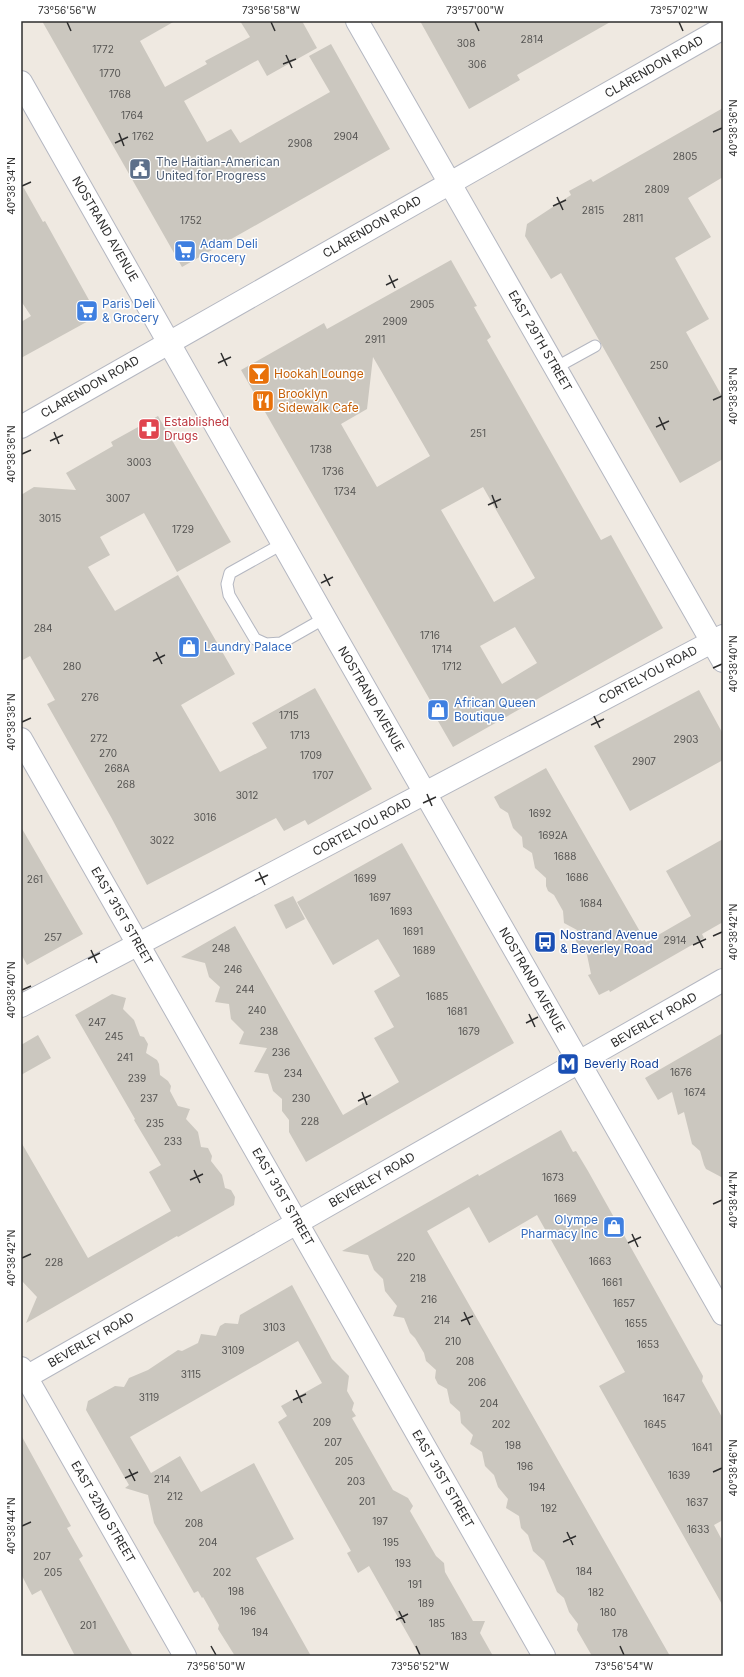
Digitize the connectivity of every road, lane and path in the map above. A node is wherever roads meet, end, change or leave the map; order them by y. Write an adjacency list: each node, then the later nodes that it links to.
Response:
1 (357, 21): 4 (street, EAST 29TH STREET)
2 (722, 27): 4 (street, CLARENDON ROAD)
3 (21, 82): 5 (street, NOSTRAND AVENUE)
4 (449, 183): 5 (street, CLARENDON ROAD); 7 (street, EAST 29TH STREET)
5 (169, 342): 8 (street, CLARENDON ROAD); 9 (street, NOSTRAND AVENUE)
6 (595, 346): 7 (lane)
7 (555, 368): 11 (street, EAST 29TH STREET)
8 (21, 427)
9 (282, 544): 10 (street, NOSTRAND AVENUE); 10 (lane)
10 (325, 618): 14 (street, NOSTRAND AVENUE)
11 (718, 639): 12 (street, EAST 29TH STREET); 14 (street, CORTELYOU ROAD)
12 (723, 660)
13 (21, 739): 15 (street, EAST 31ST STREET)
14 (426, 793): 15 (street, CORTELYOU ROAD); 18 (street, NOSTRAND AVENUE)
15 (138, 944): 17 (street, CORTELYOU ROAD); 19 (street, EAST 31ST STREET)
16 (723, 980): 18 (street, BEVERLEY ROAD)
17 (21, 1006)
18 (579, 1062): 19 (street, BEVERLEY ROAD); 20 (street, NOSTRAND AVENUE)
19 (297, 1222): 21 (street, BEVERLEY ROAD); 23 (street, EAST 31ST STREET)
20 (723, 1314)
21 (23, 1375): 22 (street, EAST 32ND STREET)
22 (185, 1656)
23 (544, 1656)

